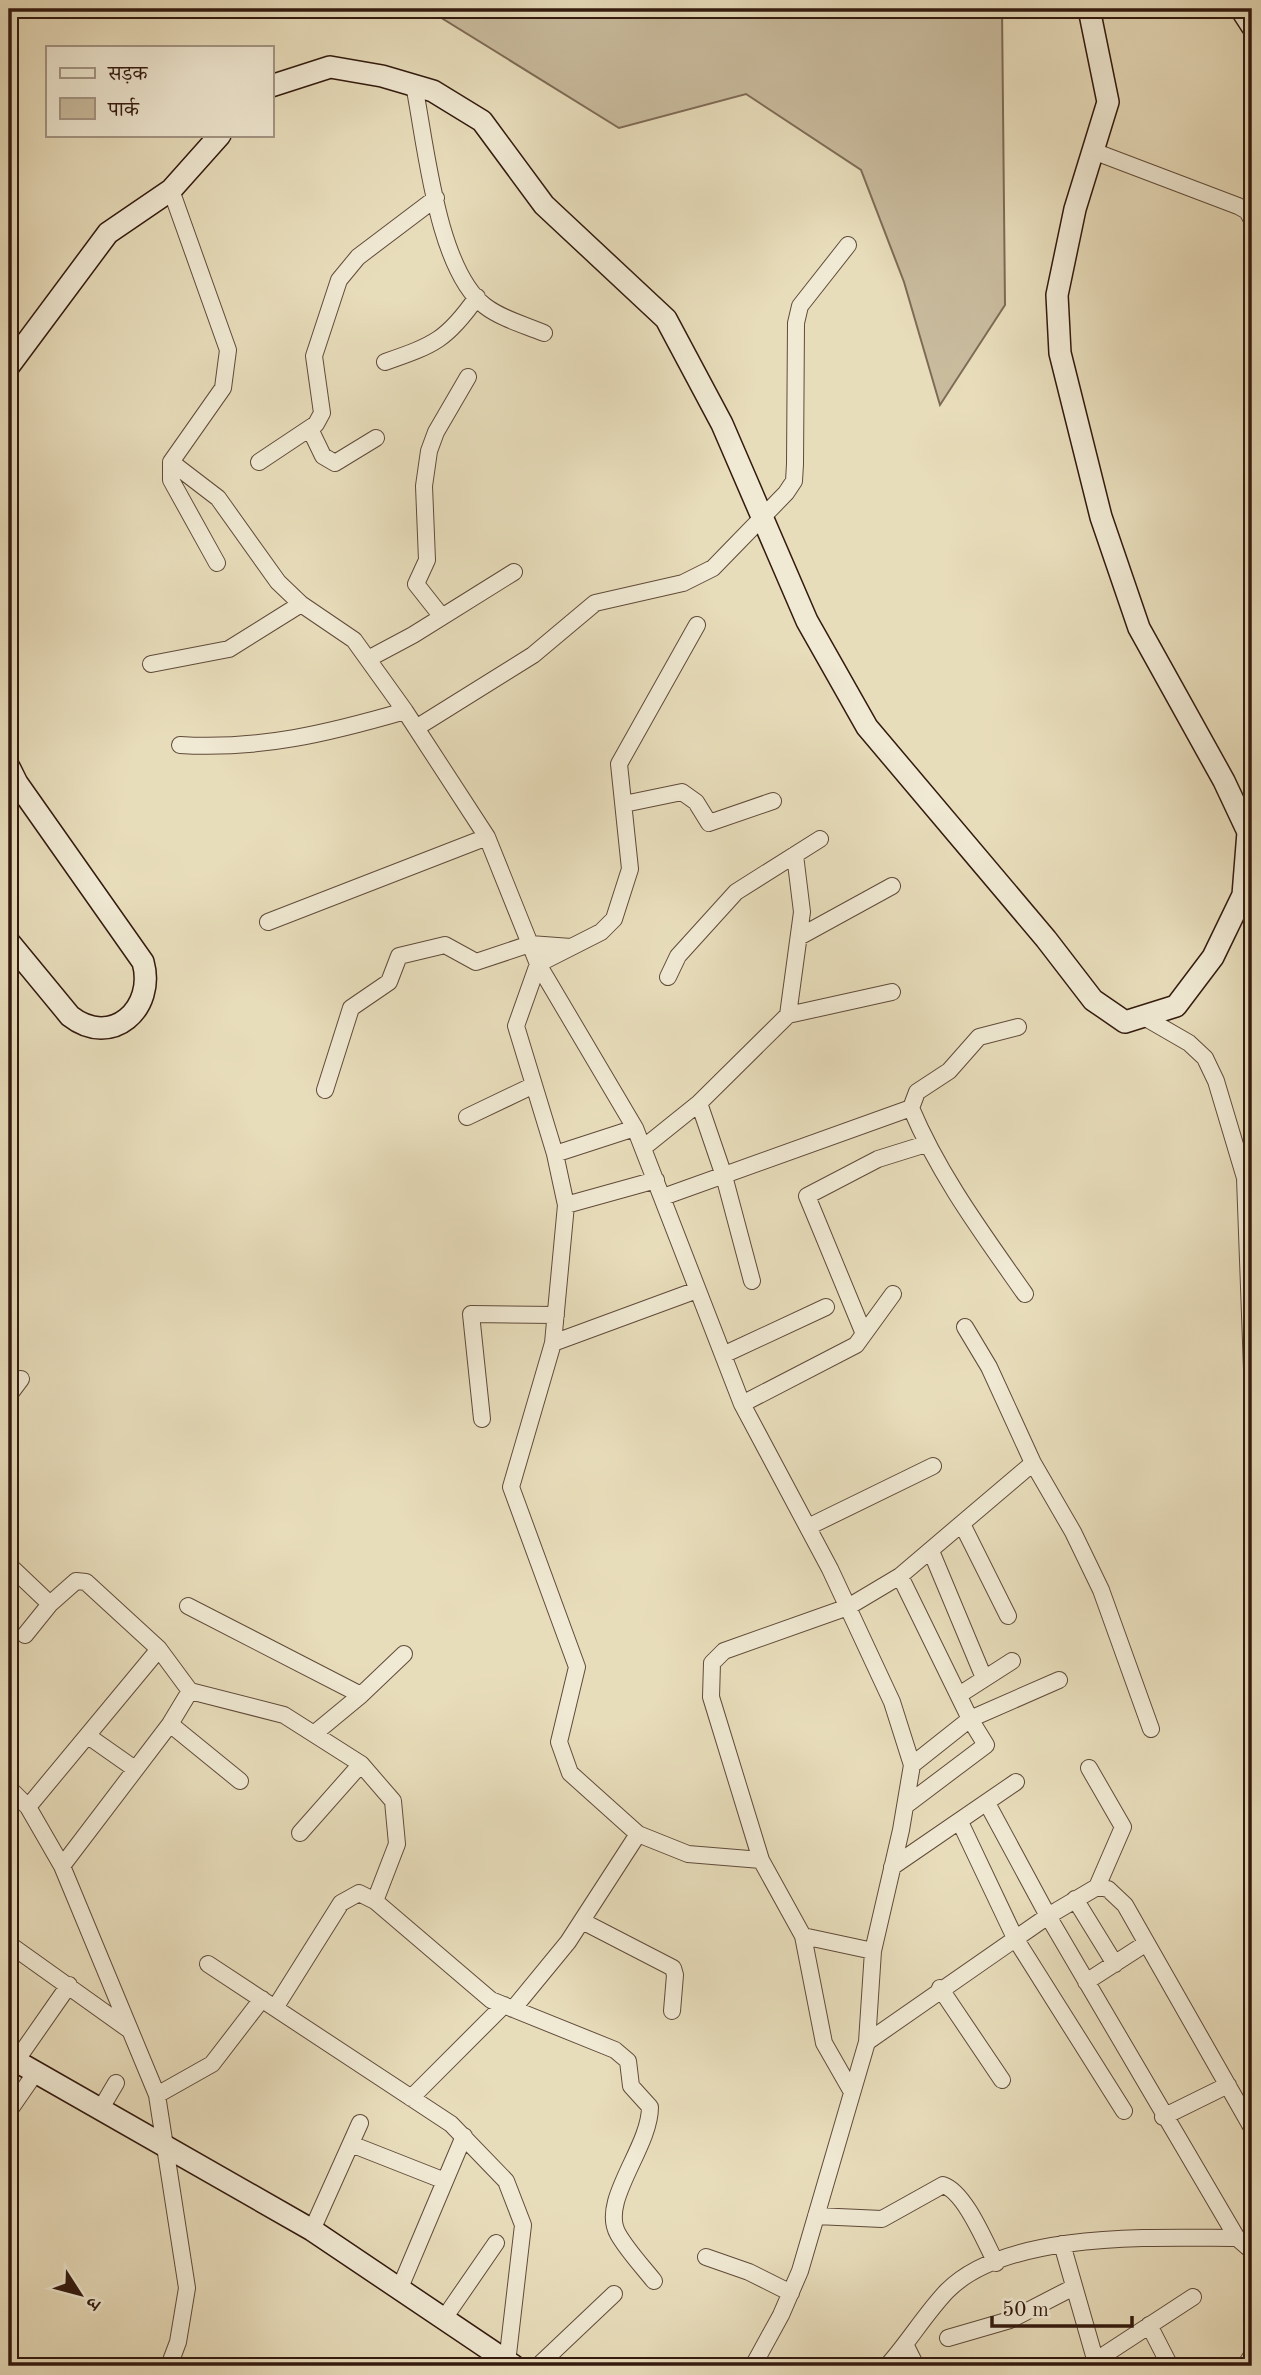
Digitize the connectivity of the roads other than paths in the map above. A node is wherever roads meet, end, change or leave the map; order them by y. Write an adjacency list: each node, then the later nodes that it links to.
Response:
1 (1089, 9): 5 (street)
2 (273, 85): 3 (street)
3 (414, 85): 7 (street); 19 (street)
4 (219, 136): 6 (street)
5 (1093, 150): 8 (street); 46 (street)
6 (171, 190): 13 (street); 17 (street)
7 (436, 198): 10 (street); 15 (street)
8 (1252, 220)
9 (848, 245): 19 (street)
10 (477, 297): 11 (street); 12 (street)
11 (544, 334)
12 (386, 362)
13 (9, 366)
14 (468, 377): 23 (street)
15 (310, 429): 16 (street); 18 (street)
16 (376, 438)
17 (171, 462): 20 (street); 22 (street)
18 (259, 462)
19 (762, 515): 28 (street); 46 (street)
20 (217, 563)
21 (514, 572): 23 (street)
22 (301, 604): 25 (street); 26 (street)
23 (442, 617): 25 (street)
24 (697, 625): 32 (street)
25 (368, 659): 27 (street)
26 (151, 664)
27 (405, 711): 28 (street); 29 (street)
28 (416, 728): 33 (street)
29 (180, 745)
30 (9, 767): 39 (street)
31 (773, 801): 32 (street)
32 (624, 804): 41 (street)
33 (487, 836): 37 (street); 40 (street)
34 (820, 839): 35 (street)
35 (795, 855): 38 (street); 43 (street)
36 (892, 886): 38 (street)
37 (268, 922)
38 (799, 937): 45 (street)
39 (9, 942)
40 (530, 944): 41 (street); 42 (street); 49 (street)
41 (571, 947): 42 (street)
42 (538, 964): 48 (street); 53 (street)
43 (668, 977)
44 (892, 992): 45 (street)
45 (788, 1015): 50 (street)
46 (1144, 1017): 59 (street)
47 (1018, 1027): 51 (street)
48 (534, 1085): 52 (street); 56 (street)
49 (325, 1090)
50 (699, 1103): 55 (street); 57 (street)
51 (911, 1108): 54 (street); 57 (street)
52 (467, 1117)
53 (635, 1128): 55 (street); 56 (street)
54 (926, 1144): 65 (street); 69 (street)
55 (643, 1148): 58 (street)
56 (555, 1154): 61 (street)
57 (723, 1176): 60 (street); 62 (street)
58 (656, 1180): 60 (street); 61 (street)
59 (1249, 1191): 72 (street)
60 (663, 1197): 63 (street)
61 (566, 1205): 67 (street)
62 (752, 1281)
63 (698, 1290): 70 (street); 71 (street)
64 (893, 1294): 69 (street)
65 (1025, 1294)
66 (826, 1307): 71 (street)
67 (556, 1315): 70 (street); 76 (street)
68 (965, 1327): 77 (street)
69 (864, 1334): 75 (street)
70 (553, 1343): 114 (street)
71 (723, 1355): 75 (street)
72 (1252, 1367)
73 (21, 1379): 74 (street)
74 (9, 1395)
75 (742, 1404): 80 (street)
76 (482, 1419)
77 (1033, 1463): 79 (street); 99 (street)
78 (933, 1466): 80 (street)
79 (962, 1524): 81 (street); 87 (street)
80 (808, 1527): 86 (street)
81 (931, 1551): 83 (street); 92 (street)
82 (9, 1565): 84 (street)
83 (900, 1576): 86 (street); 96 (street)
84 (50, 1604): 88 (street); 89 (street)
85 (188, 1606): 95 (street)
86 (848, 1607): 103 (street); 115 (street)
87 (1008, 1616)
88 (25, 1635)
89 (159, 1648): 94 (street); 101 (street)
90 (404, 1654): 95 (street)
91 (1012, 1661): 92 (street)
92 (984, 1678): 96 (street)
93 (1059, 1680): 97 (street)
94 (191, 1691): 98 (street); 100 (street)
95 (361, 1695): 100 (street)
96 (958, 1695): 97 (street)
97 (970, 1719): 103 (street); 110 (street)
98 (170, 1724): 105 (street); 106 (street)
99 (1151, 1730)
100 (315, 1733): 102 (street)
101 (88, 1736): 105 (street); 111 (street)
102 (361, 1764): 113 (street); 120 (street)
103 (912, 1765): 110 (street)
104 (1089, 1768): 118 (street)
105 (135, 1769): 116 (street)
106 (240, 1782)
107 (1016, 1782): 109 (street)
108 (9, 1788): 111 (street)
109 (987, 1803): 112 (street); 121 (street)
110 (905, 1806): 117 (street)
111 (28, 1807): 116 (street)
112 (960, 1822): 117 (street); 124 (street)
113 (300, 1833)
114 (638, 1834): 115 (street); 122 (street)
115 (761, 1860): 123 (street)
116 (62, 1866): 136 (street)
117 (892, 1867): 127 (street)
118 (1097, 1887): 119 (street); 126 (street)
119 (1075, 1899): 121 (street); 129 (street)
120 (375, 1902): 133 (street); 134 (street)
121 (1048, 1916): 124 (street); 130 (street)
122 (582, 1921): 134 (street); 135 (street)
123 (803, 1936): 127 (street); 143 (street)
124 (1016, 1938): 132 (street); 147 (street)
125 (9, 1944): 131 (street)
126 (1145, 1944): 129 (street); 142 (street)
127 (873, 1951): 137 (street)
128 (208, 1964): 133 (street)
129 (1115, 1964): 130 (street)
130 (1086, 1982): 149 (street)
131 (69, 1984): 136 (street); 138 (street)
132 (940, 1988): 137 (street); 140 (street)
133 (268, 2004): 144 (street); 145 (street)
134 (508, 2007): 145 (street); 164 (street)
135 (672, 2011)
136 (130, 2030): 144 (street)
137 (867, 2042): 143 (street)
138 (12, 2059): 139 (street)
139 (36, 2072): 146 (street); 148 (street)
140 (1002, 2080)
141 (116, 2083): 146 (street)
142 (1228, 2085): 149 (street); 151 (street)
143 (852, 2092): 156 (street)
144 (157, 2095): 154 (street)
145 (411, 2098): 152 (street)
146 (100, 2110): 154 (street)
147 (1124, 2110)
148 (9, 2111)
149 (1163, 2117): 158 (street)
150 (360, 2123): 153 (street)
151 (1252, 2129)
152 (464, 2136): 155 (street); 176 (street)
153 (351, 2144): 155 (street); 157 (street)
154 (167, 2146): 157 (street); 177 (street)
155 (445, 2181): 166 (street)
156 (816, 2216): 163 (street); 167 (street)
157 (312, 2230): 166 (street)
158 (1237, 2238): 160 (street); 161 (street)
159 (496, 2244): 170 (street)
160 (1062, 2244): 163 (street); 165 (street)
161 (1252, 2251)
162 (706, 2257): 167 (street)
163 (996, 2263): 173 (street)
164 (653, 2281)
165 (1074, 2287): 172 (street); 175 (street)
166 (399, 2290): 170 (street)
167 (791, 2293): 179 (street)
168 (614, 2294): 178 (street)
169 (1193, 2297): 171 (street)
170 (445, 2317): 176 (street)
171 (1149, 2325): 175 (street); 182 (street)
172 (948, 2338)
173 (905, 2346): 180 (street); 181 (street)
174 (1252, 2355): 183 (street)
175 (1096, 2363)
176 (511, 2365)
177 (169, 2366)
178 (538, 2366)
179 (753, 2366)
180 (887, 2366)
181 (916, 2366)
182 (1170, 2366)
183 (1245, 2366)

